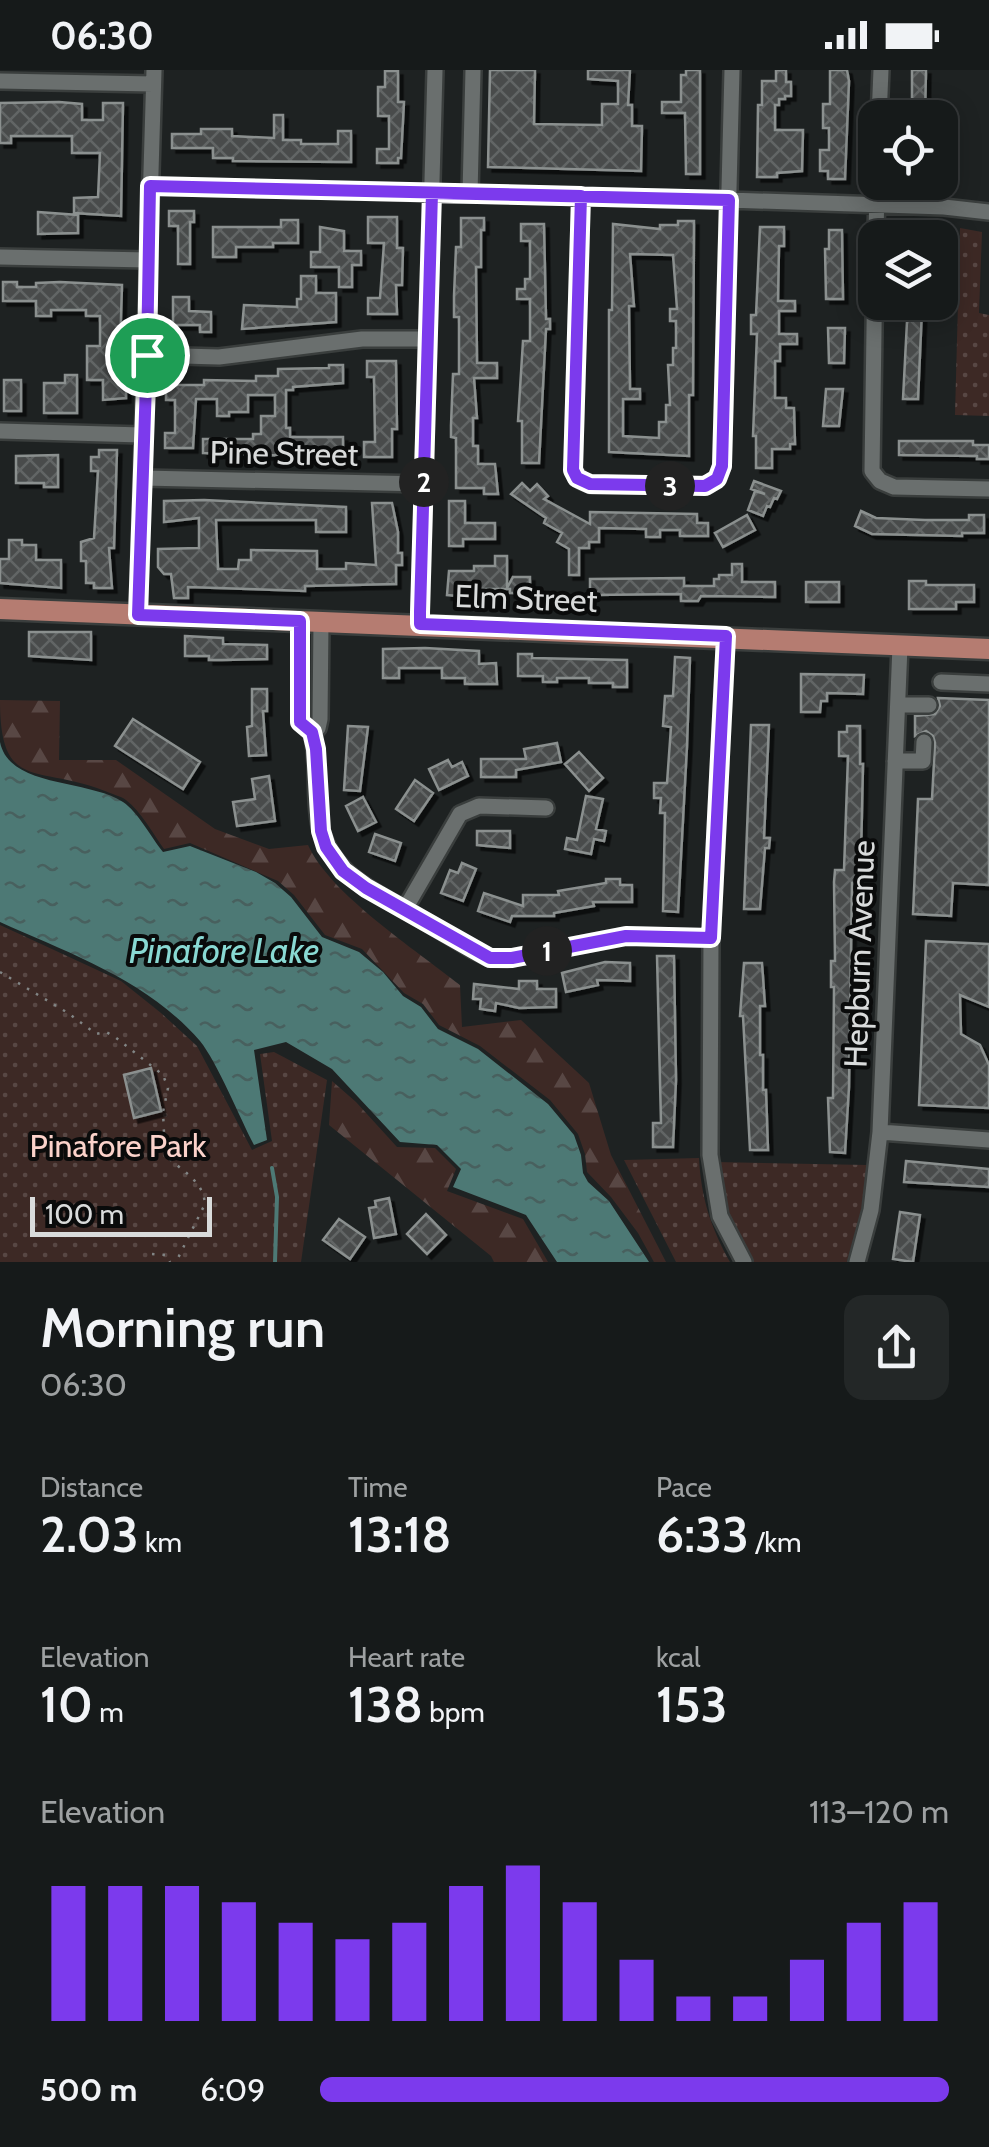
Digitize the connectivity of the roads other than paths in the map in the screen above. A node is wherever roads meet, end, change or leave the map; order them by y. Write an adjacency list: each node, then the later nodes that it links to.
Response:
1 (436, 70): 9 (street)
2 (473, 70): 10 (street)
3 (732, 70): 12 (street)
4 (880, 70): 7 (street)
5 (154, 77): 6 (street); 8 (street)
6 (0, 81)
7 (879, 100)
8 (150, 186): 9 (street); 18 (street)
9 (432, 193): 10 (street); 20 (street)
10 (470, 194): 11 (street)
11 (581, 196): 12 (street); 12 (street)
12 (729, 200): 14 (street)
13 (876, 200): 14 (street)
14 (876, 205): 15 (street); 16 (street)
15 (989, 212)
16 (876, 220)
17 (0, 256): 18 (street)
18 (148, 260): 21 (street)
19 (874, 320): 26 (street)
20 (428, 338): 21 (street); 25 (street)
21 (147, 355): 23 (street)
22 (0, 431): 23 (street)
23 (142, 435): 24 (street)
24 (143, 478): 25 (street, Pine Street); 28 (street)
25 (424, 484): 30 (street)
26 (989, 489)
27 (0, 609): 28 (main road, Elm Street)
28 (138, 615): 29 (main road, Elm Street)
29 (311, 621): 30 (main road, Elm Street); 41 (street)
30 (420, 624): 31 (main road, Elm Street)
31 (726, 636): 32 (main road, Elm Street); 42 (street)
32 (900, 646): 33 (main road, Elm Street); 36 (street, Hepburn Avenue)
33 (989, 649)
34 (941, 682): 35 (street)
35 (989, 684)
36 (898, 704): 37 (street); 39 (street, Hepburn Avenue)
37 (930, 705)
38 (924, 742): 39 (street)
39 (895, 761): 43 (street, Hepburn Avenue)
40 (546, 808): 41 (street)
41 (405, 910): 42 (street)
42 (711, 938): 45 (street)
43 (880, 1132): 44 (street); 46 (street, Hepburn Avenue)
44 (989, 1140)
45 (744, 1262)
46 (857, 1262)

